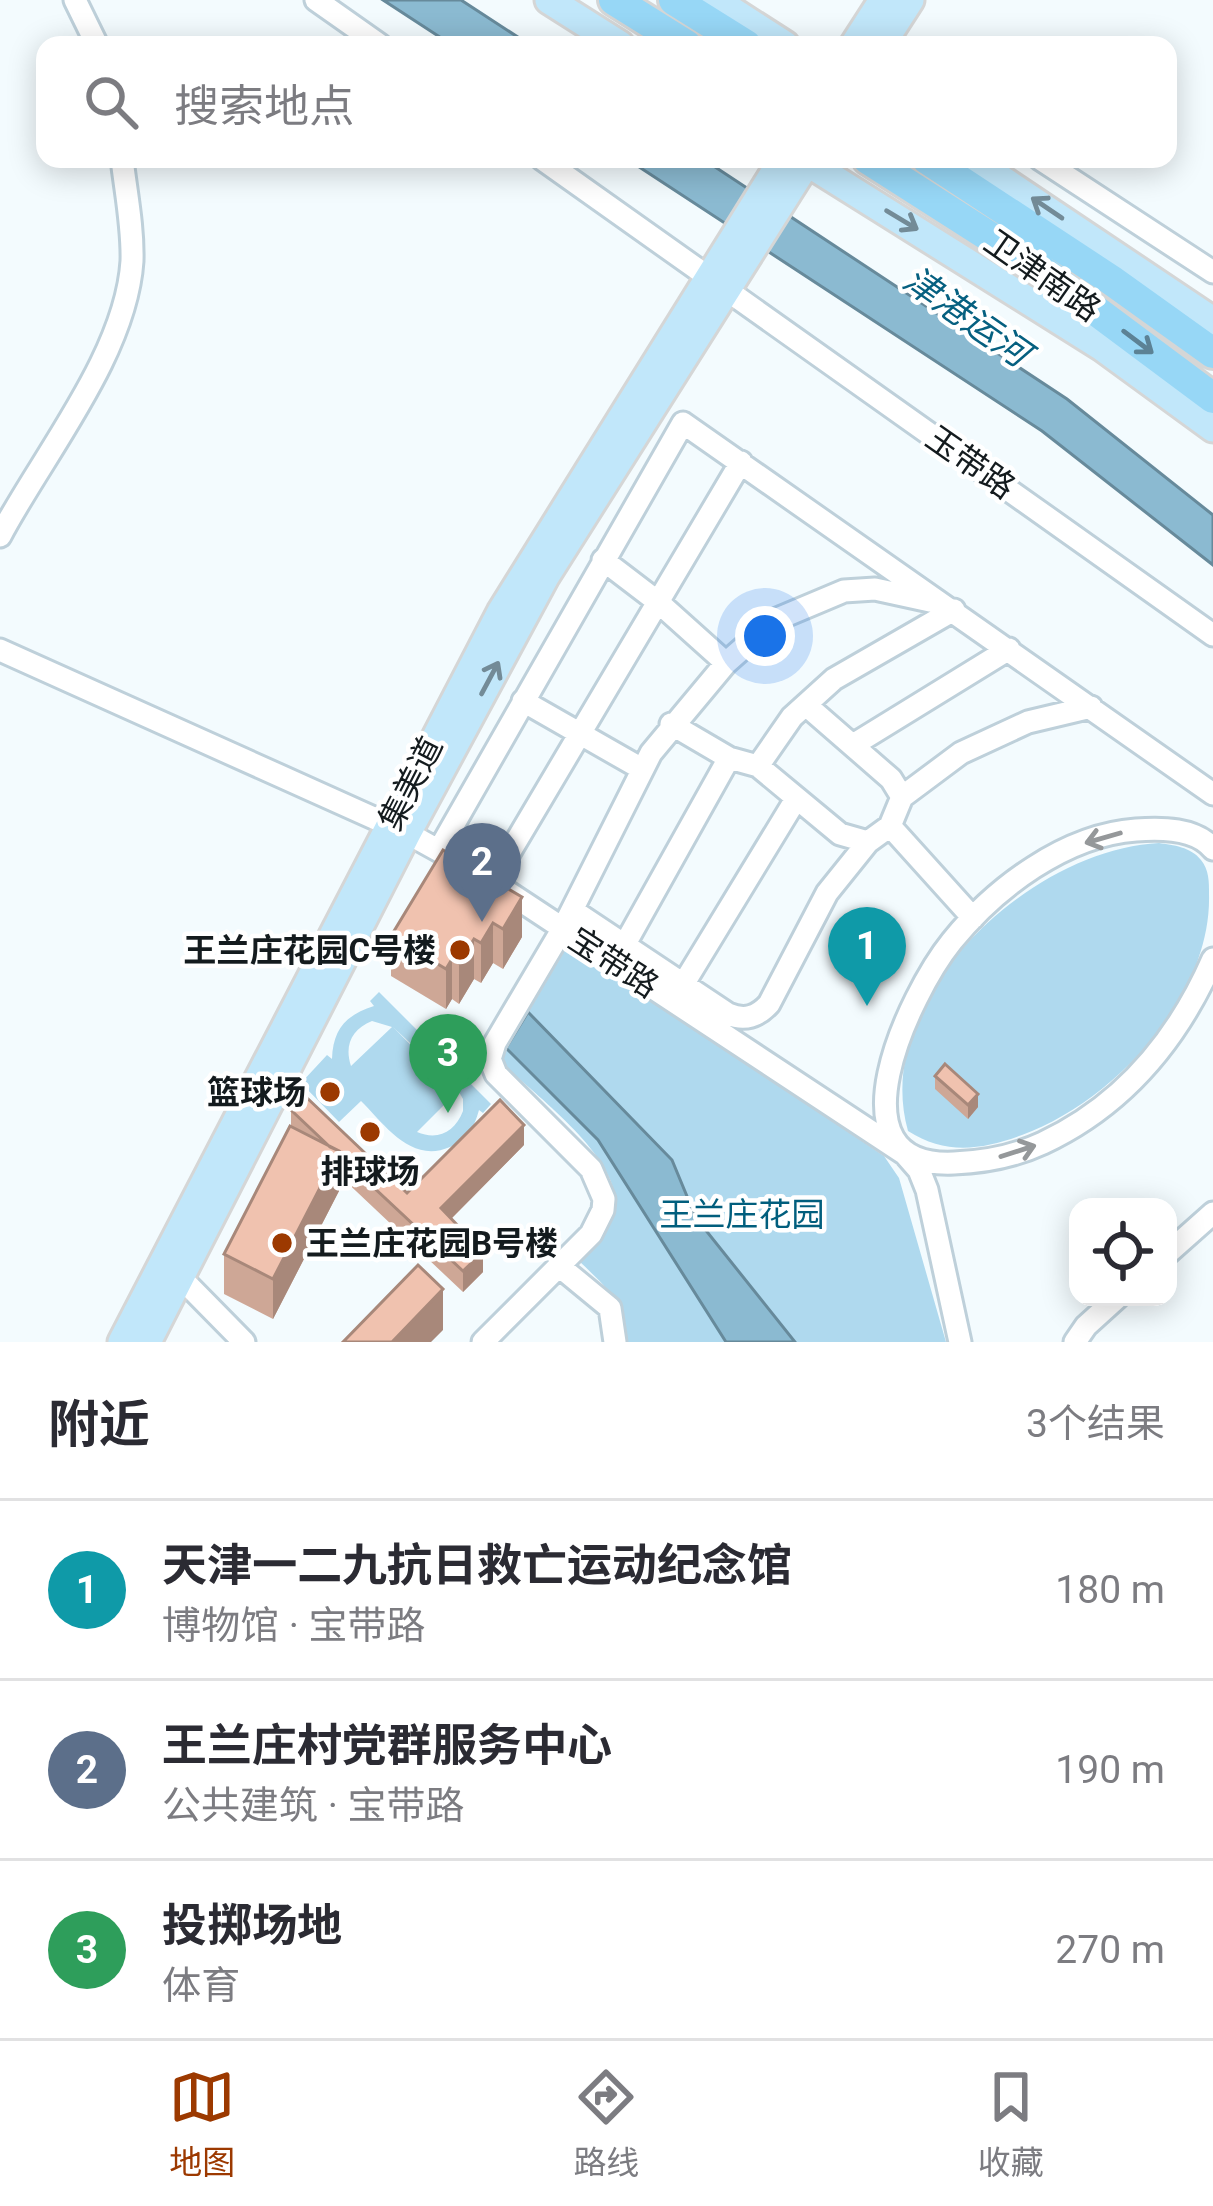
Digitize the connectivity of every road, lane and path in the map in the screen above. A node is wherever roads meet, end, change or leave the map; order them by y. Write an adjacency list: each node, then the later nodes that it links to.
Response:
1 (75, 0): 9 (street)
2 (316, 0): 10 (street)
3 (549, 0): 11 (main road)
4 (614, 0): 12 (highway)
5 (674, 0): 13 (highway)
6 (715, 0): 14 (main road)
7 (883, 0): 15 (main road)
8 (910, 0): 16 (main road)
9 (93, 36)
10 (367, 36)
11 (606, 36)
12 (672, 36)
13 (732, 36)
14 (771, 36)
15 (873, 36)
16 (877, 36)
17 (123, 168): 32 (street)
18 (555, 168): 26 (street, 玉带路)
19 (813, 168): 30 (main road, one-way to 30)
20 (882, 168): 29 (highway, 卫津南路, one-way to 29)
21 (941, 168): 28 (highway, 卫津南路)
22 (985, 168): 27 (main road, one-way to 22)
23 (1054, 168): 25 (street)
24 (774, 181): 26 (main road, 集美道)
25 (1213, 272)
26 (719, 284): 38 (street, 玉带路); 56 (main road, 集美道)
27 (1212, 318)
28 (1213, 353)
29 (1213, 398)
30 (1213, 428)
31 (740, 462): 33 (street); 34 (street); 36 (street)
32 (0, 536)
33 (869, 551): 35 (street); 37 (street)
34 (603, 560): 36 (street); 42 (street)
35 (844, 590): 37 (street); 41 (street)
36 (658, 602): 41 (street); 46 (street)
37 (951, 608): 39 (street); 43 (street)
38 (1213, 635)
39 (1009, 649): 44 (street); 47 (street)
40 (0, 650): 56 (street, 宝带路)
41 (726, 664): 45 (street)
42 (523, 700): 46 (street); 60 (street)
43 (806, 705): 47 (street); 49 (street)
44 (1091, 707): 51 (street); 52 (street)
45 (671, 724): 48 (street); 50 (street)
46 (580, 732): 50 (street); 61 (street)
47 (853, 745): 52 (street)
48 (729, 758): 49 (street); 64 (street)
49 (758, 766): 53 (street)
50 (642, 769): 63 (street)
51 (1213, 794)
52 (902, 796): 55 (street)
53 (796, 800): 58 (street); 66 (street)
54 (1213, 821): 57 (street)
55 (890, 826): 58 (street); 62 (street)
56 (397, 829): 60 (street, 宝带路); 71 (main road, 集美道); 73 (main road, 集美道)
57 (1183, 832): 59 (street); 62 (street, one-way to 62)
58 (868, 842): 66 (street)
59 (1213, 849)
60 (439, 850): 61 (street, 宝带路)
61 (492, 882): 63 (street, 宝带路)
62 (974, 918): 67 (street)
63 (568, 919): 64 (street); 67 (street, 宝带路); 70 (street)
64 (625, 944): 66 (street)
65 (1213, 959): 67 (street, one-way to 65)
66 (684, 983)
67 (905, 1154): 78 (street)
68 (1213, 1213): 69 (street)
69 (1177, 1245)
70 (559, 1266): 76 (street); 77 (street)
71 (180, 1277): 74 (main road, 集美道); 75 (street)
72 (1108, 1306): 79 (street)
73 (122, 1342)
74 (147, 1342)
75 (244, 1342)
76 (483, 1342)
77 (615, 1342)
78 (959, 1342)
79 (1075, 1342)

